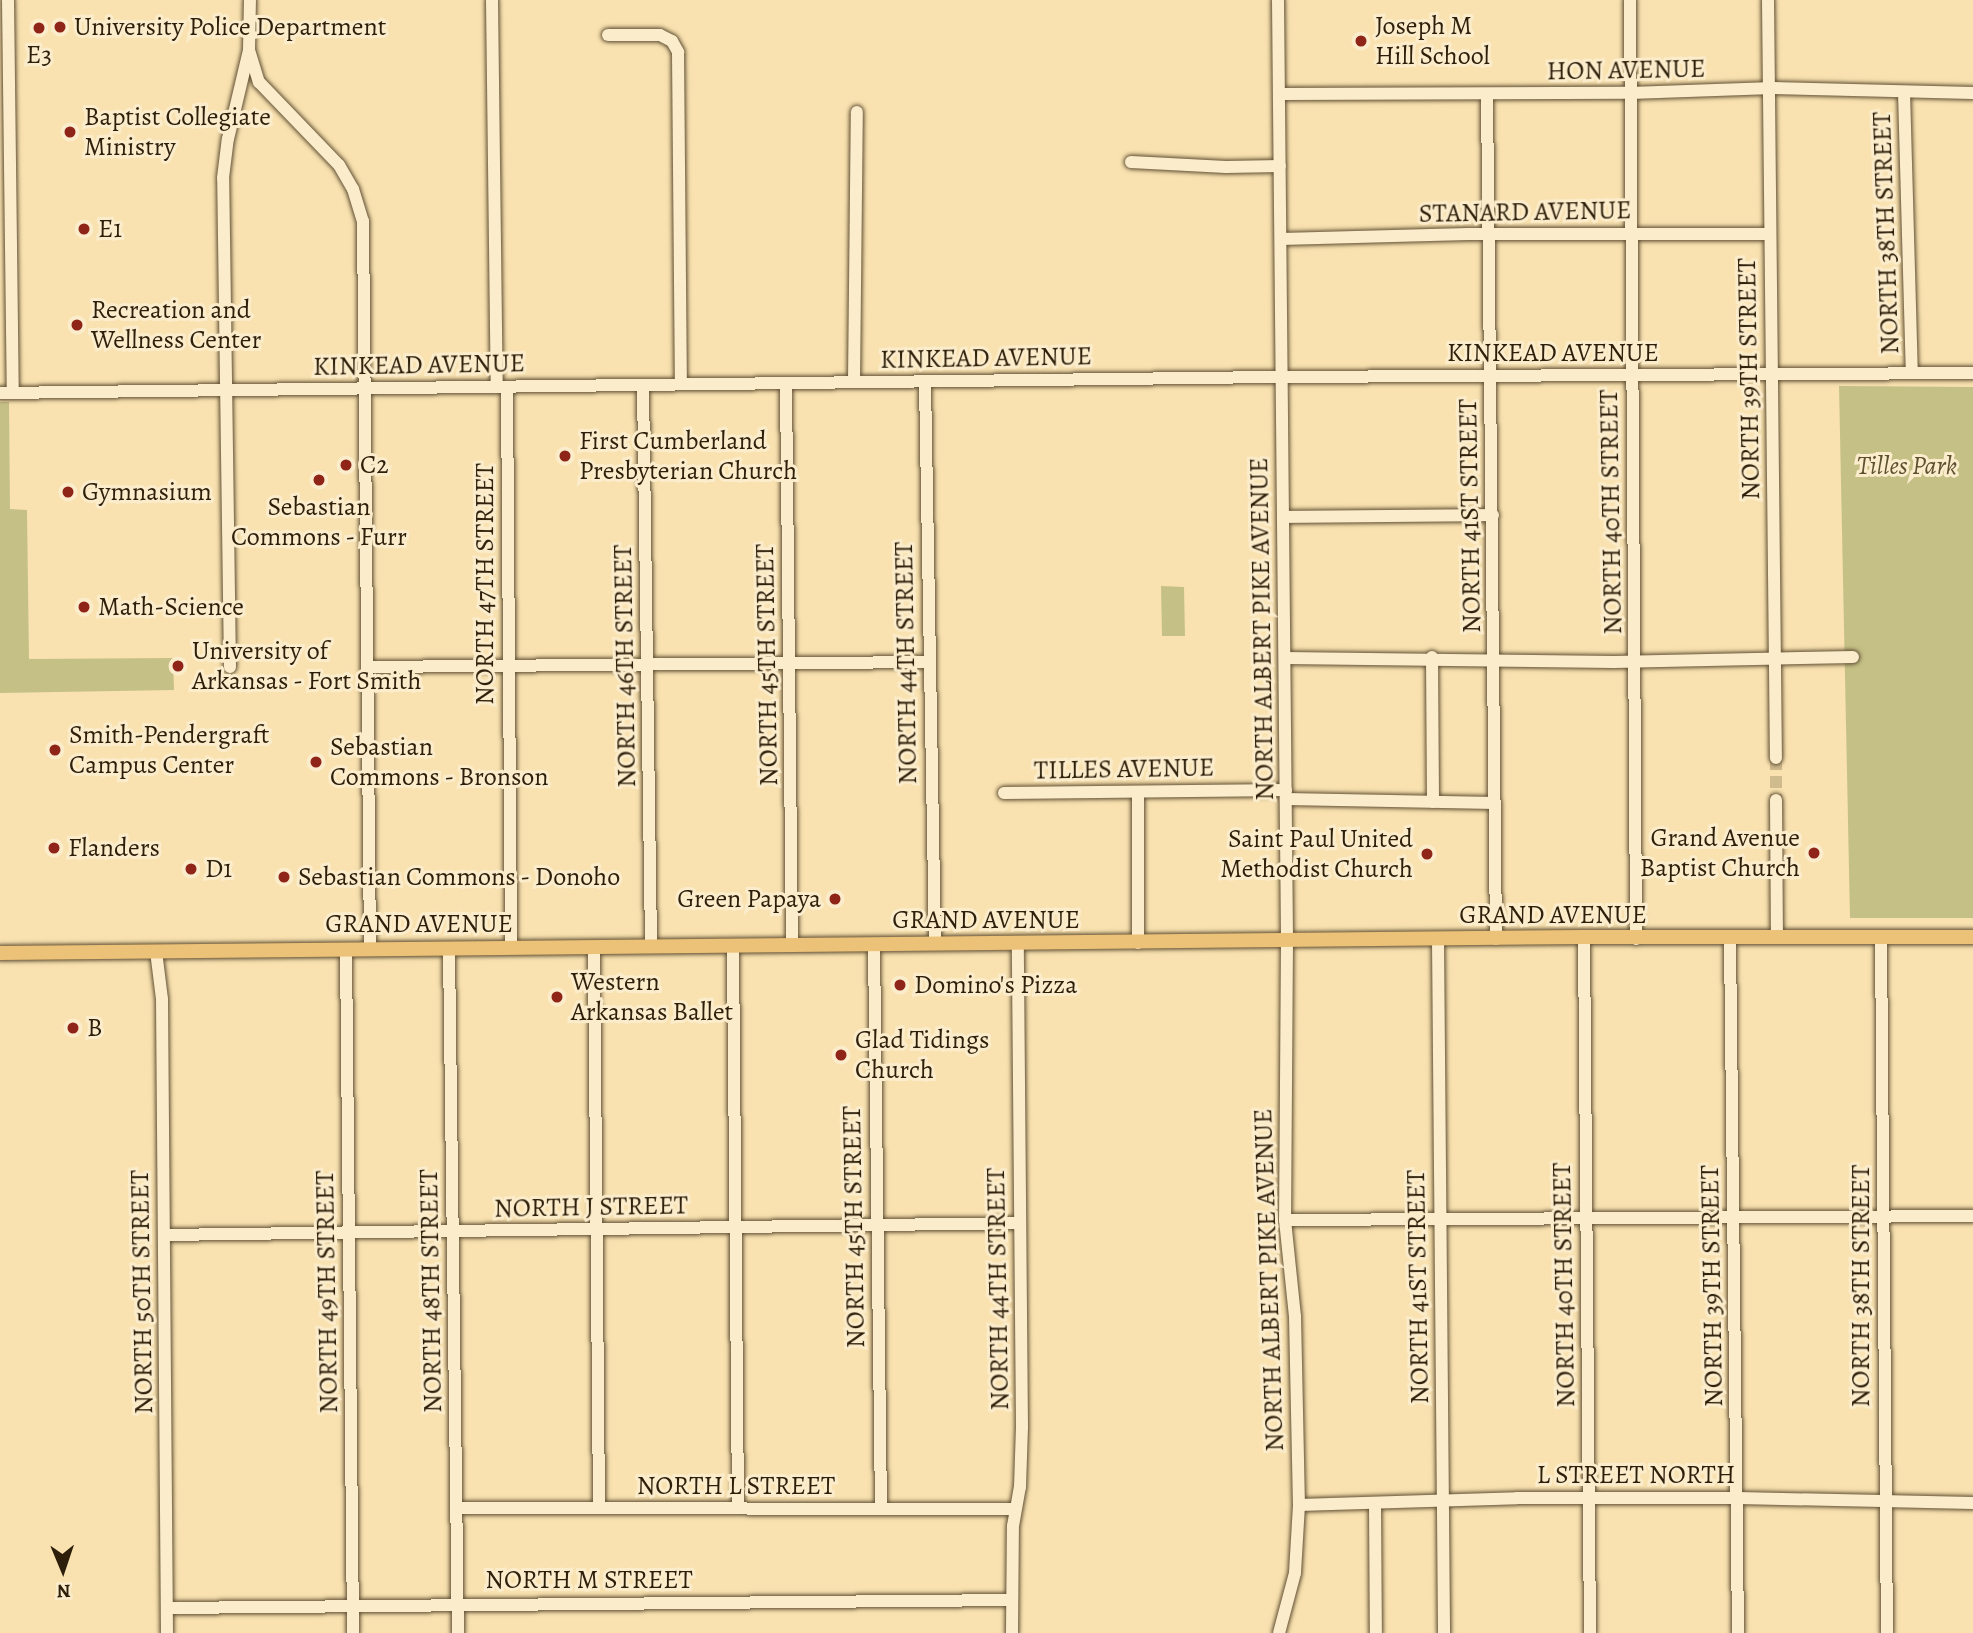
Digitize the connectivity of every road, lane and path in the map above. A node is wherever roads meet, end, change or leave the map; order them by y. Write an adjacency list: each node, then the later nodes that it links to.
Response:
1 (9, 0): 36 (street)
2 (250, 0): 8 (street)
3 (492, 0): 33 (street, NORTH 47TH STREET)
4 (1278, 0): 13 (street, NORTH ALBERT PIKE AVENUE)
5 (1630, 0): 11 (street, NORTH 40TH STREET)
6 (1769, 0): 9 (street, NORTH 39TH STREET)
7 (608, 35): 31 (street)
8 (249, 50): 34 (street); 35 (street)
9 (1769, 88): 10 (street, HON AVENUE); 11 (street, HON AVENUE); 19 (street, NORTH 39TH STREET)
10 (1904, 92): 12 (street, HON AVENUE); 22 (street, NORTH 38TH STREET)
11 (1630, 93): 14 (street, HON AVENUE); 20 (street, NORTH 40TH STREET)
12 (1973, 93)
13 (1279, 94): 14 (street, HON AVENUE); 17 (street, NORTH ALBERT PIKE AVENUE)
14 (1488, 94): 18 (street, NORTH 41ST STREET)
15 (857, 112): 28 (street)
16 (1130, 162): 17 (street)
17 (1280, 166): 21 (street, NORTH ALBERT PIKE AVENUE)
18 (1489, 234): 20 (street, STANARD AVENUE); 21 (street, STANARD AVENUE); 26 (street, NORTH 41ST STREET)
19 (1770, 234): 20 (street, STANARD AVENUE); 24 (street, NORTH 39TH STREET)
20 (1632, 235): 25 (street, NORTH 40TH STREET)
21 (1281, 239): 27 (street, NORTH ALBERT PIKE AVENUE)
22 (1912, 373): 23 (street, KINKEAD AVENUE); 24 (street, KINKEAD AVENUE)
23 (1973, 373)
24 (1773, 374): 25 (street, KINKEAD AVENUE); 44 (street, NORTH 39TH STREET)
25 (1633, 375): 26 (street, KINKEAD AVENUE); 43 (street, NORTH 40TH STREET)
26 (1491, 376): 27 (street, KINKEAD AVENUE); 37 (street, NORTH 41ST STREET)
27 (1282, 377): 29 (street, KINKEAD AVENUE); 38 (street, NORTH ALBERT PIKE AVENUE)
28 (854, 382): 29 (street, KINKEAD AVENUE); 30 (street, KINKEAD AVENUE)
29 (925, 382): 45 (street, NORTH 44TH STREET)
30 (786, 383): 31 (street, KINKEAD AVENUE); 46 (street, NORTH 45TH STREET)
31 (681, 384): 32 (street, KINKEAD AVENUE)
32 (643, 385): 33 (street, KINKEAD AVENUE); 48 (street, NORTH 46TH STREET)
33 (502, 387): 34 (street, KINKEAD AVENUE); 47 (street, NORTH 47TH STREET)
34 (366, 388): 35 (street, KINKEAD AVENUE); 50 (street)
35 (227, 391): 36 (street, KINKEAD AVENUE); 49 (street)
36 (7, 393)
37 (1493, 515): 38 (street); 42 (street, NORTH 41ST STREET)
38 (1283, 517): 41 (street, NORTH ALBERT PIKE AVENUE)
39 (1432, 657): 41 (street); 42 (street); 56 (street)
40 (1853, 657): 44 (street)
41 (1285, 658): 54 (street, NORTH ALBERT PIKE AVENUE)
42 (1494, 659): 43 (street); 57 (street, NORTH 41ST STREET)
43 (1635, 661): 44 (street); 63 (street, NORTH 40TH STREET)
44 (1775, 661): 51 (street, NORTH 39TH STREET)
45 (929, 662): 46 (street); 68 (street, NORTH 44TH STREET)
46 (789, 663): 48 (street); 72 (street, NORTH 45TH STREET)
47 (508, 666): 48 (street); 50 (street); 75 (street, NORTH 47TH STREET)
48 (648, 666): 74 (street, NORTH 46TH STREET)
49 (230, 667)
50 (368, 667): 76 (street)
51 (1776, 758)
52 (1138, 792): 53 (street, TILLES AVENUE); 54 (street, TILLES AVENUE); 67 (street)
53 (1004, 793)
54 (1286, 795): 56 (street, TILLES AVENUE); 66 (street, NORTH ALBERT PIKE AVENUE)
55 (1776, 800): 60 (street)
56 (1433, 802): 57 (street, TILLES AVENUE)
57 (1496, 803): 62 (street, NORTH 41ST STREET)
58 (1584, 937): 62 (main road, GRAND AVENUE); 63 (main road, GRAND AVENUE); 84 (street, NORTH 40TH STREET)
59 (1973, 937): 61 (main road, GRAND AVENUE)
60 (1777, 938): 61 (main road, GRAND AVENUE); 64 (main road, GRAND AVENUE)
61 (1881, 938): 81 (street, NORTH 38TH STREET)
62 (1496, 939): 65 (main road, GRAND AVENUE)
63 (1636, 939): 64 (main road, GRAND AVENUE)
64 (1730, 939): 83 (street, NORTH 39TH STREET)
65 (1437, 940): 66 (main road, GRAND AVENUE); 85 (street, NORTH 41ST STREET)
66 (1287, 942): 67 (main road, GRAND AVENUE); 86 (street, NORTH ALBERT PIKE AVENUE)
67 (1138, 943): 69 (main road, GRAND AVENUE)
68 (935, 944): 69 (main road, GRAND AVENUE); 70 (main road, GRAND AVENUE)
69 (1018, 944): 87 (street, NORTH 44TH STREET)
70 (874, 945): 72 (main road, GRAND AVENUE); 88 (street, NORTH 45TH STREET)
71 (733, 946): 72 (main road, GRAND AVENUE); 74 (main road, GRAND AVENUE); 89 (street)
72 (792, 946)
73 (594, 947): 74 (main road, GRAND AVENUE); 75 (main road, GRAND AVENUE); 90 (street)
74 (651, 947)
75 (511, 948): 77 (main road, GRAND AVENUE)
76 (370, 949): 77 (main road, GRAND AVENUE); 78 (main road, GRAND AVENUE)
77 (449, 949): 91 (street, NORTH 48TH STREET)
78 (346, 950): 79 (main road, GRAND AVENUE); 92 (street, NORTH 49TH STREET)
79 (156, 951): 80 (main road, GRAND AVENUE); 93 (street, NORTH 50TH STREET)
80 (0, 953)
81 (1883, 1216): 82 (street); 83 (street); 97 (street, NORTH 38TH STREET)
82 (1973, 1216)
83 (1734, 1217): 84 (street); 94 (street, NORTH 39TH STREET)
84 (1586, 1218): 85 (street); 95 (street, NORTH 40TH STREET)
85 (1440, 1219): 86 (street); 96 (street, NORTH 41ST STREET)
86 (1285, 1220): 99 (street, NORTH ALBERT PIKE AVENUE)
87 (1019, 1223): 88 (street, NORTH J STREET); 105 (street, NORTH 44TH STREET)
88 (877, 1225): 89 (street, NORTH J STREET); 104 (street, NORTH 45TH STREET)
89 (737, 1227): 90 (street, NORTH J STREET); 103 (street)
90 (596, 1229): 91 (street, NORTH J STREET); 102 (street)
91 (453, 1232): 92 (street, NORTH J STREET); 101 (street, NORTH 48TH STREET)
92 (349, 1233): 93 (street, NORTH J STREET); 108 (street, NORTH 49TH STREET)
93 (164, 1236): 109 (street, NORTH 50TH STREET)
94 (1738, 1498): 95 (street, L STREET NORTH); 97 (street, L STREET NORTH); 118 (street, NORTH 39TH STREET)
95 (1590, 1500): 96 (street, L STREET NORTH); 117 (street, NORTH 40TH STREET)
96 (1443, 1502): 100 (street, L STREET NORTH); 116 (street, NORTH 41ST STREET)
97 (1886, 1503): 98 (street, L STREET NORTH); 119 (street, NORTH 38TH STREET)
98 (1973, 1503)
99 (1299, 1505): 100 (street, L STREET NORTH); 114 (street, NORTH ALBERT PIKE AVENUE)
100 (1375, 1505): 115 (street)
101 (457, 1508): 102 (street, NORTH L STREET); 107 (street, NORTH 48TH STREET)
102 (599, 1508): 103 (street, NORTH L STREET)
103 (738, 1508): 104 (street, NORTH L STREET)
104 (881, 1508): 105 (street, NORTH L STREET)
105 (1015, 1509): 106 (street, NORTH 44TH STREET)
106 (1012, 1600): 107 (street, NORTH M STREET); 113 (street, NORTH 44TH STREET)
107 (458, 1604): 108 (street, NORTH M STREET); 112 (street, NORTH 48TH STREET)
108 (353, 1605): 109 (street, NORTH M STREET); 111 (street, NORTH 49TH STREET)
109 (167, 1608): 110 (street, NORTH 50TH STREET)
110 (167, 1633)
111 (353, 1633)
112 (458, 1633)
113 (1012, 1633)
114 (1279, 1633)
115 (1376, 1633)
116 (1444, 1633)
117 (1590, 1633)
118 (1738, 1633)
119 (1887, 1633)

